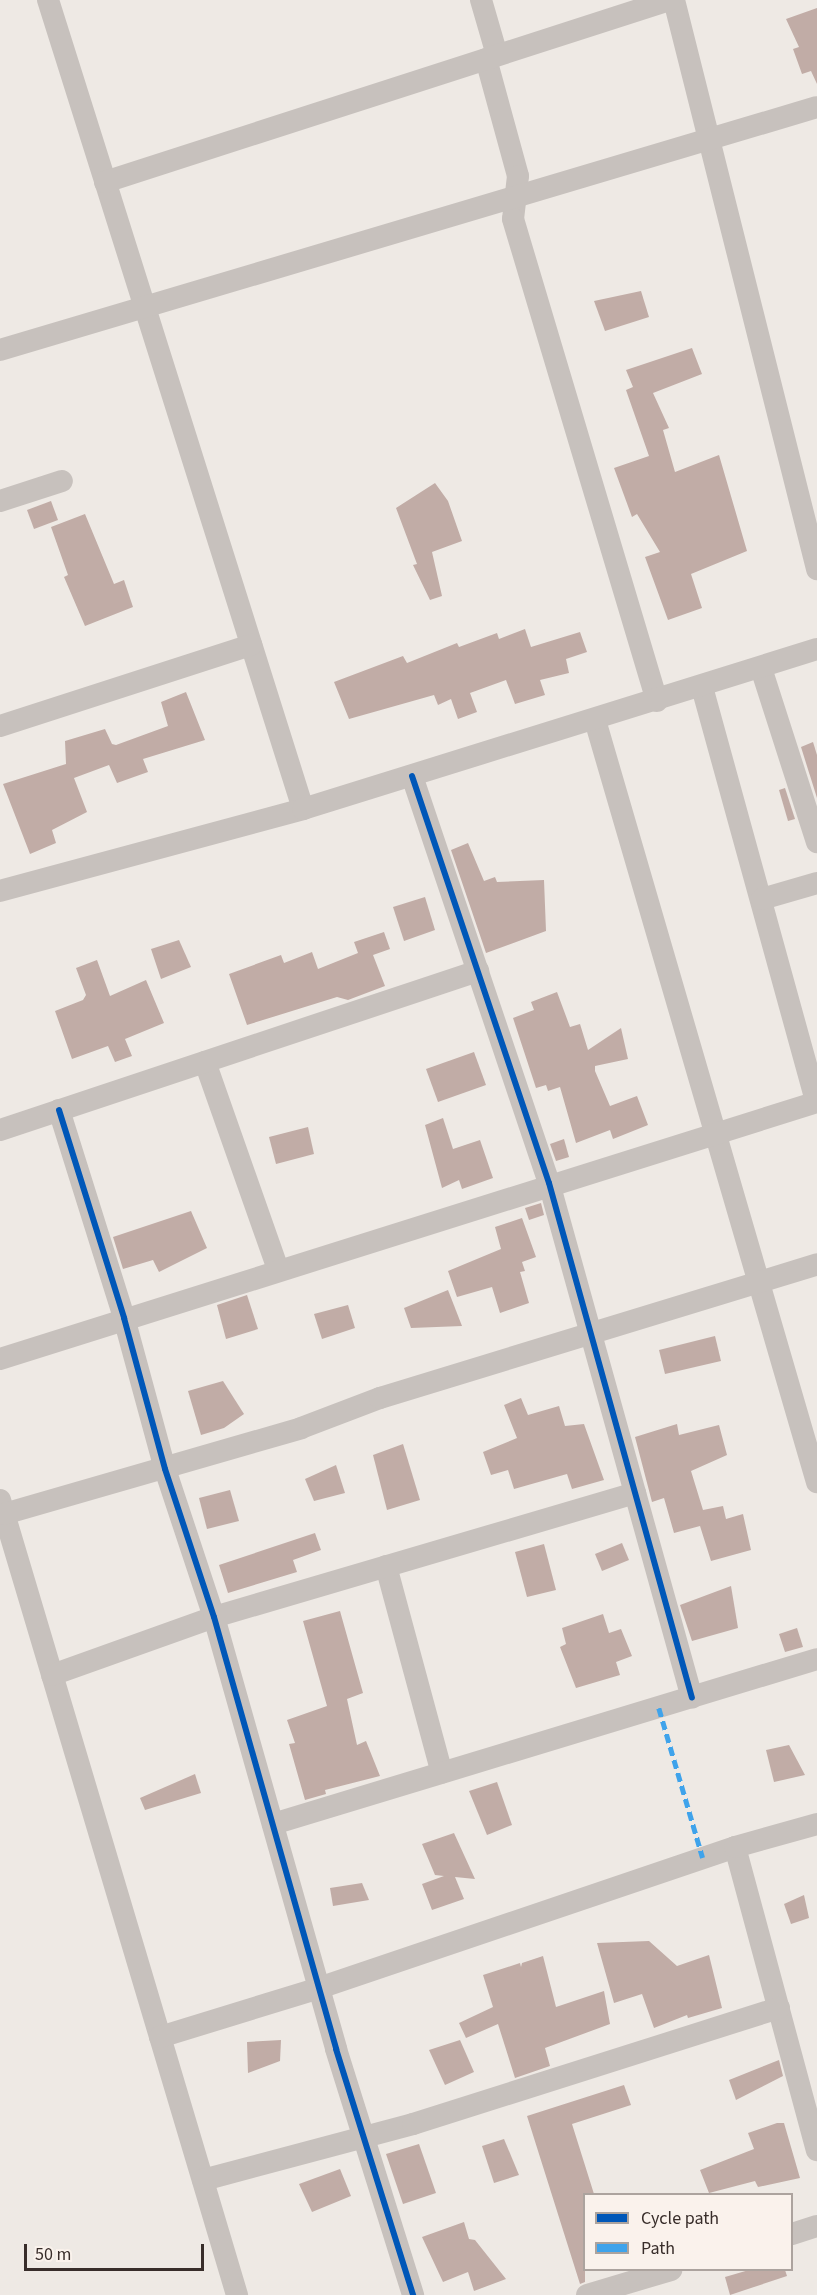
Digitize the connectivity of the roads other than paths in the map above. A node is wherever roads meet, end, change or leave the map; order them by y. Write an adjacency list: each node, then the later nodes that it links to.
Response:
1 (48, 0): 8 (street)
2 (481, 0): 5 (street)
3 (669, 0): 5 (street)
4 (674, 0): 7 (street)
5 (491, 57): 8 (street); 9 (street)
6 (817, 107): 7 (street)
7 (707, 141): 9 (street); 14 (street)
8 (105, 182): 10 (street)
9 (517, 196): 10 (street); 19 (street)
10 (144, 306): 11 (street); 15 (street)
11 (0, 350)
12 (62, 481): 13 (street)
13 (0, 501)
14 (817, 569)
15 (251, 645): 21 (street); 23 (street)
16 (817, 650): 17 (street)
17 (761, 668): 18 (street); 24 (street)
18 (702, 687): 19 (street); 27 (street)
19 (657, 701): 20 (street)
20 (595, 720): 22 (street); 33 (street)
21 (0, 726)
22 (412, 776): 23 (street); 28 (street)
23 (303, 809): 26 (street)
24 (817, 842)
25 (817, 883): 27 (street)
26 (0, 891)
27 (762, 898): 30 (street)
28 (478, 971): 29 (street); 34 (street)
29 (206, 1062): 31 (street); 36 (street)
30 (817, 1102): 33 (street)
31 (59, 1110): 32 (street); 38 (street)
32 (0, 1130)
33 (714, 1132): 34 (street); 37 (street)
34 (549, 1183): 36 (street); 39 (street)
35 (817, 1264): 37 (street)
36 (278, 1269): 38 (street)
37 (757, 1281): 39 (street); 41 (street)
38 (124, 1318): 40 (street); 42 (street)
39 (591, 1333): 42 (street); 44 (street)
40 (0, 1359)
41 (811, 1437): 43 (street)
42 (165, 1469): 45 (street); 47 (street)
43 (817, 1482)
44 (635, 1493): 46 (street); 50 (street)
45 (2, 1506): 49 (street)
46 (386, 1566): 47 (street); 51 (street)
47 (214, 1617): 49 (street); 52 (street)
48 (817, 1659): 50 (street)
49 (52, 1675): 57 (street)
50 (692, 1698): 51 (street)
51 (442, 1773): 52 (street)
52 (273, 1824): 55 (street)
53 (817, 1824): 54 (street)
54 (735, 1847): 55 (street); 56 (street)
55 (319, 1988): 57 (street); 58 (street)
56 (779, 2008): 58 (street); 59 (street)
57 (160, 2037): 60 (street)
58 (363, 2138): 60 (street); 65 (street)
59 (817, 2150)
60 (203, 2180): 64 (street)
61 (817, 2226): 62 (street)
62 (793, 2234)
63 (668, 2271): 66 (street)
64 (237, 2295)
65 (413, 2295)
66 (587, 2295)

